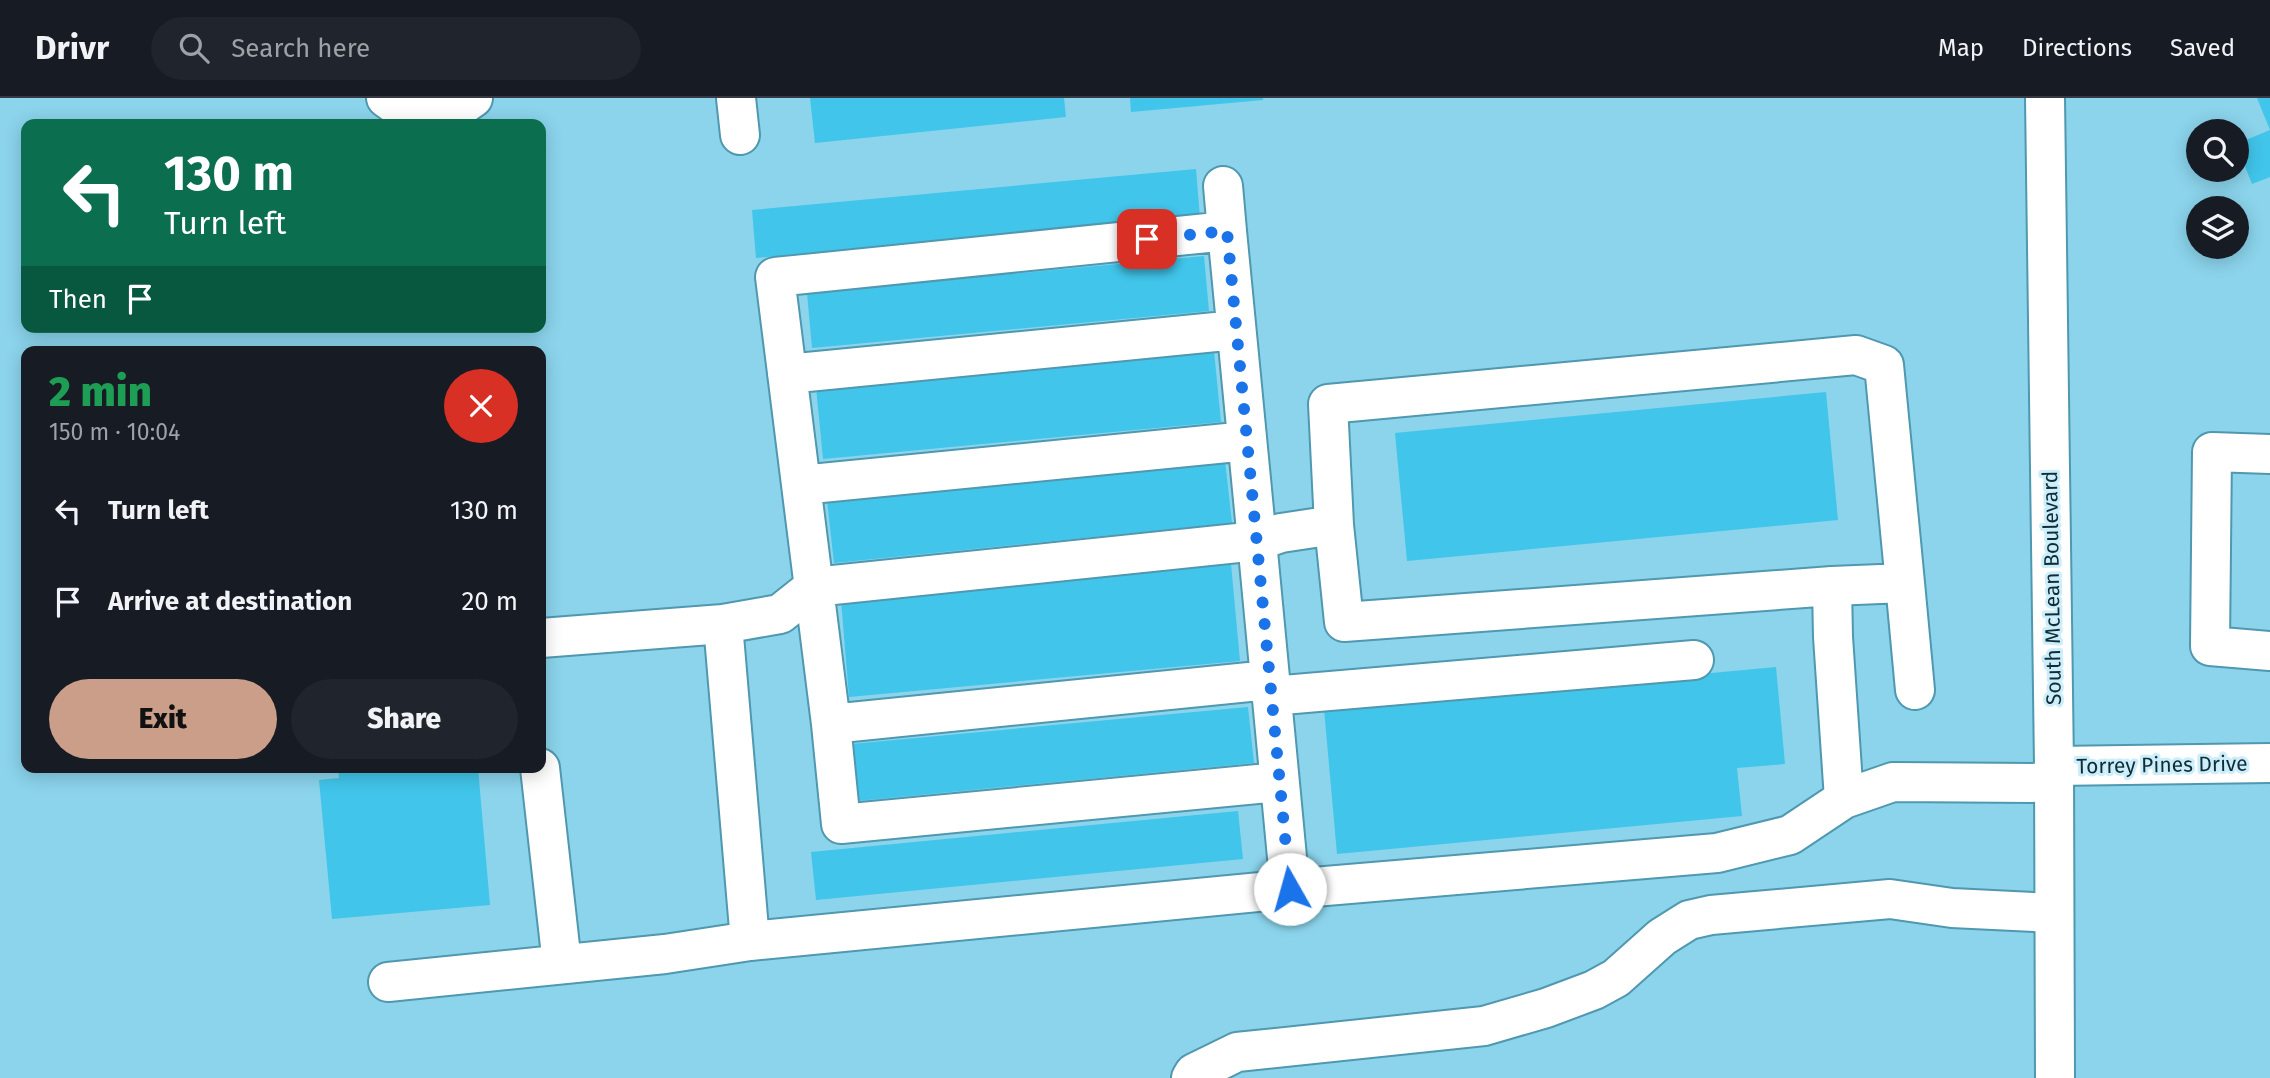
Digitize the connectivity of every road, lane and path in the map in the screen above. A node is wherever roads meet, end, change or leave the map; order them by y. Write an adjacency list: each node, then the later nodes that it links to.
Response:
1 (386, 98): 2 (main road)
2 (473, 98)
3 (736, 98): 5 (main road)
4 (2045, 98): 27 (main road, South McLean Boulevard)
5 (740, 135)
6 (1223, 186): 7 (main road)
7 (1227, 231): 8 (main road); 9 (main road)
8 (1236, 330): 9 (main road); 10 (main road)
9 (788, 374): 12 (main road)
10 (1247, 441): 12 (main road); 14 (main road)
11 (2270, 454): 20 (main road)
12 (801, 485): 17 (main road)
13 (1334, 525): 14 (main road); 15 (main road); 16 (main road)
14 (1257, 541): 17 (main road); 22 (main road)
15 (1905, 583): 16 (main road); 23 (main road)
16 (1832, 586): 29 (main road)
17 (814, 587): 18 (main road); 24 (main road)
18 (723, 624): 19 (main road); 32 (main road)
19 (546, 638)
20 (2270, 651)
21 (1694, 660): 22 (main road)
22 (1270, 688): 24 (main road); 28 (main road)
23 (1915, 690)
24 (831, 724): 28 (main road)
25 (2270, 763): 27 (main road, Torrey Pines Drive)
26 (541, 773): 33 (main road)
27 (2054, 775): 29 (main road, Torrey Pines Drive); 31 (main road, South McLean Boulevard)
28 (1278, 782): 30 (main road)
29 (1844, 799): 30 (main road, Torrey Pines Drive)
30 (1290, 889): 32 (main road, Torrey Pines Drive)
31 (2054, 913): 35 (main road); 36 (main road, South McLean Boulevard)
32 (750, 941): 33 (main road, Torrey Pines Drive)
33 (562, 964): 34 (main road, Torrey Pines Drive)
34 (388, 982)
35 (1191, 1078)
36 (2055, 1078)

